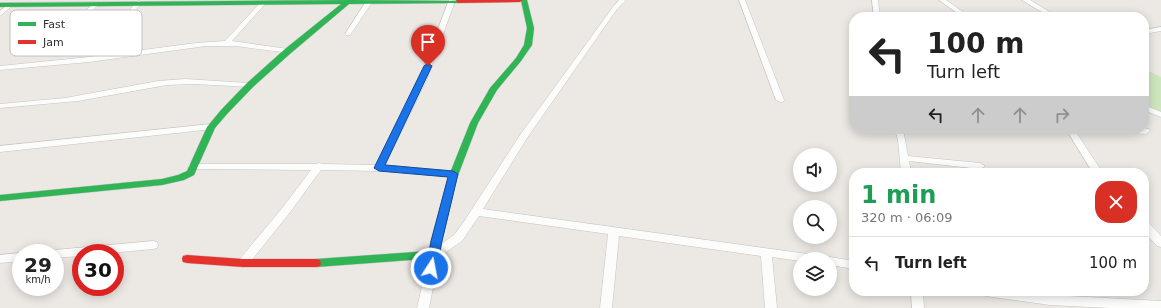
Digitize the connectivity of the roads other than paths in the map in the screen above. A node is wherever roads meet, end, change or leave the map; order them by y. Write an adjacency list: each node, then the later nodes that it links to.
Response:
1 (389, 0): 2 (street); 11 (street)
2 (448, 0): 3 (street); 46 (street)
3 (520, 0)
4 (524, 0): 49 (street)
5 (623, 0): 51 (street)
6 (742, 0): 34 (street)
7 (875, 0): 21 (street)
8 (942, 0): 22 (street)
9 (1025, 0): 23 (street)
10 (317, 1): 13 (street); 14 (street)
11 (370, 1): 13 (street); 27 (street)
12 (31, 2): 15 (street); 18 (street)
13 (349, 2): 29 (street)
14 (263, 3): 16 (street); 28 (street)
15 (96, 4): 16 (street); 19 (street)
16 (139, 4): 20 (street)
17 (0, 5): 18 (street)
18 (10, 5): 24 (street)
19 (89, 10)
20 (133, 10)
21 (876, 12)
22 (960, 12)
23 (1046, 12)
24 (0, 14)
25 (1161, 29): 26 (street)
26 (1149, 31)
27 (348, 34)
28 (227, 43): 29 (street); 30 (street)
29 (288, 51): 33 (street)
30 (142, 53)
31 (114, 56): 32 (street)
32 (0, 68)
33 (250, 85): 35 (street); 38 (street)
34 (780, 100)
35 (0, 106)
36 (1149, 109): 37 (street)
37 (1161, 115)
38 (211, 127): 41 (street); 43 (street)
39 (900, 134): 42 (street)
40 (1073, 134): 48 (street)
41 (0, 149)
42 (904, 158): 45 (street); 47 (street)
43 (193, 166): 44 (street); 50 (street)
44 (319, 166): 46 (street); 64 (street)
45 (980, 166)
46 (379, 168): 49 (street)
47 (905, 168)
48 (1095, 168)
49 (453, 174): 58 (street)
50 (0, 198)
51 (477, 212): 53 (street); 58 (street)
52 (1149, 230): 54 (street)
53 (614, 232): 56 (street); 70 (street)
54 (1161, 243)
55 (152, 244): 57 (street)
56 (766, 252): 59 (street); 71 (street)
57 (64, 253)
58 (434, 255): 64 (street); 69 (street)
59 (793, 256)
60 (12, 258): 61 (street)
61 (0, 259)
62 (186, 259): 64 (street)
63 (837, 262): 65 (street)
64 (243, 263)
65 (849, 264)
66 (917, 296): 72 (street)
67 (1021, 296): 68 (street)
68 (1161, 306)
69 (423, 308)
70 (606, 308)
71 (771, 308)
72 (918, 308)

